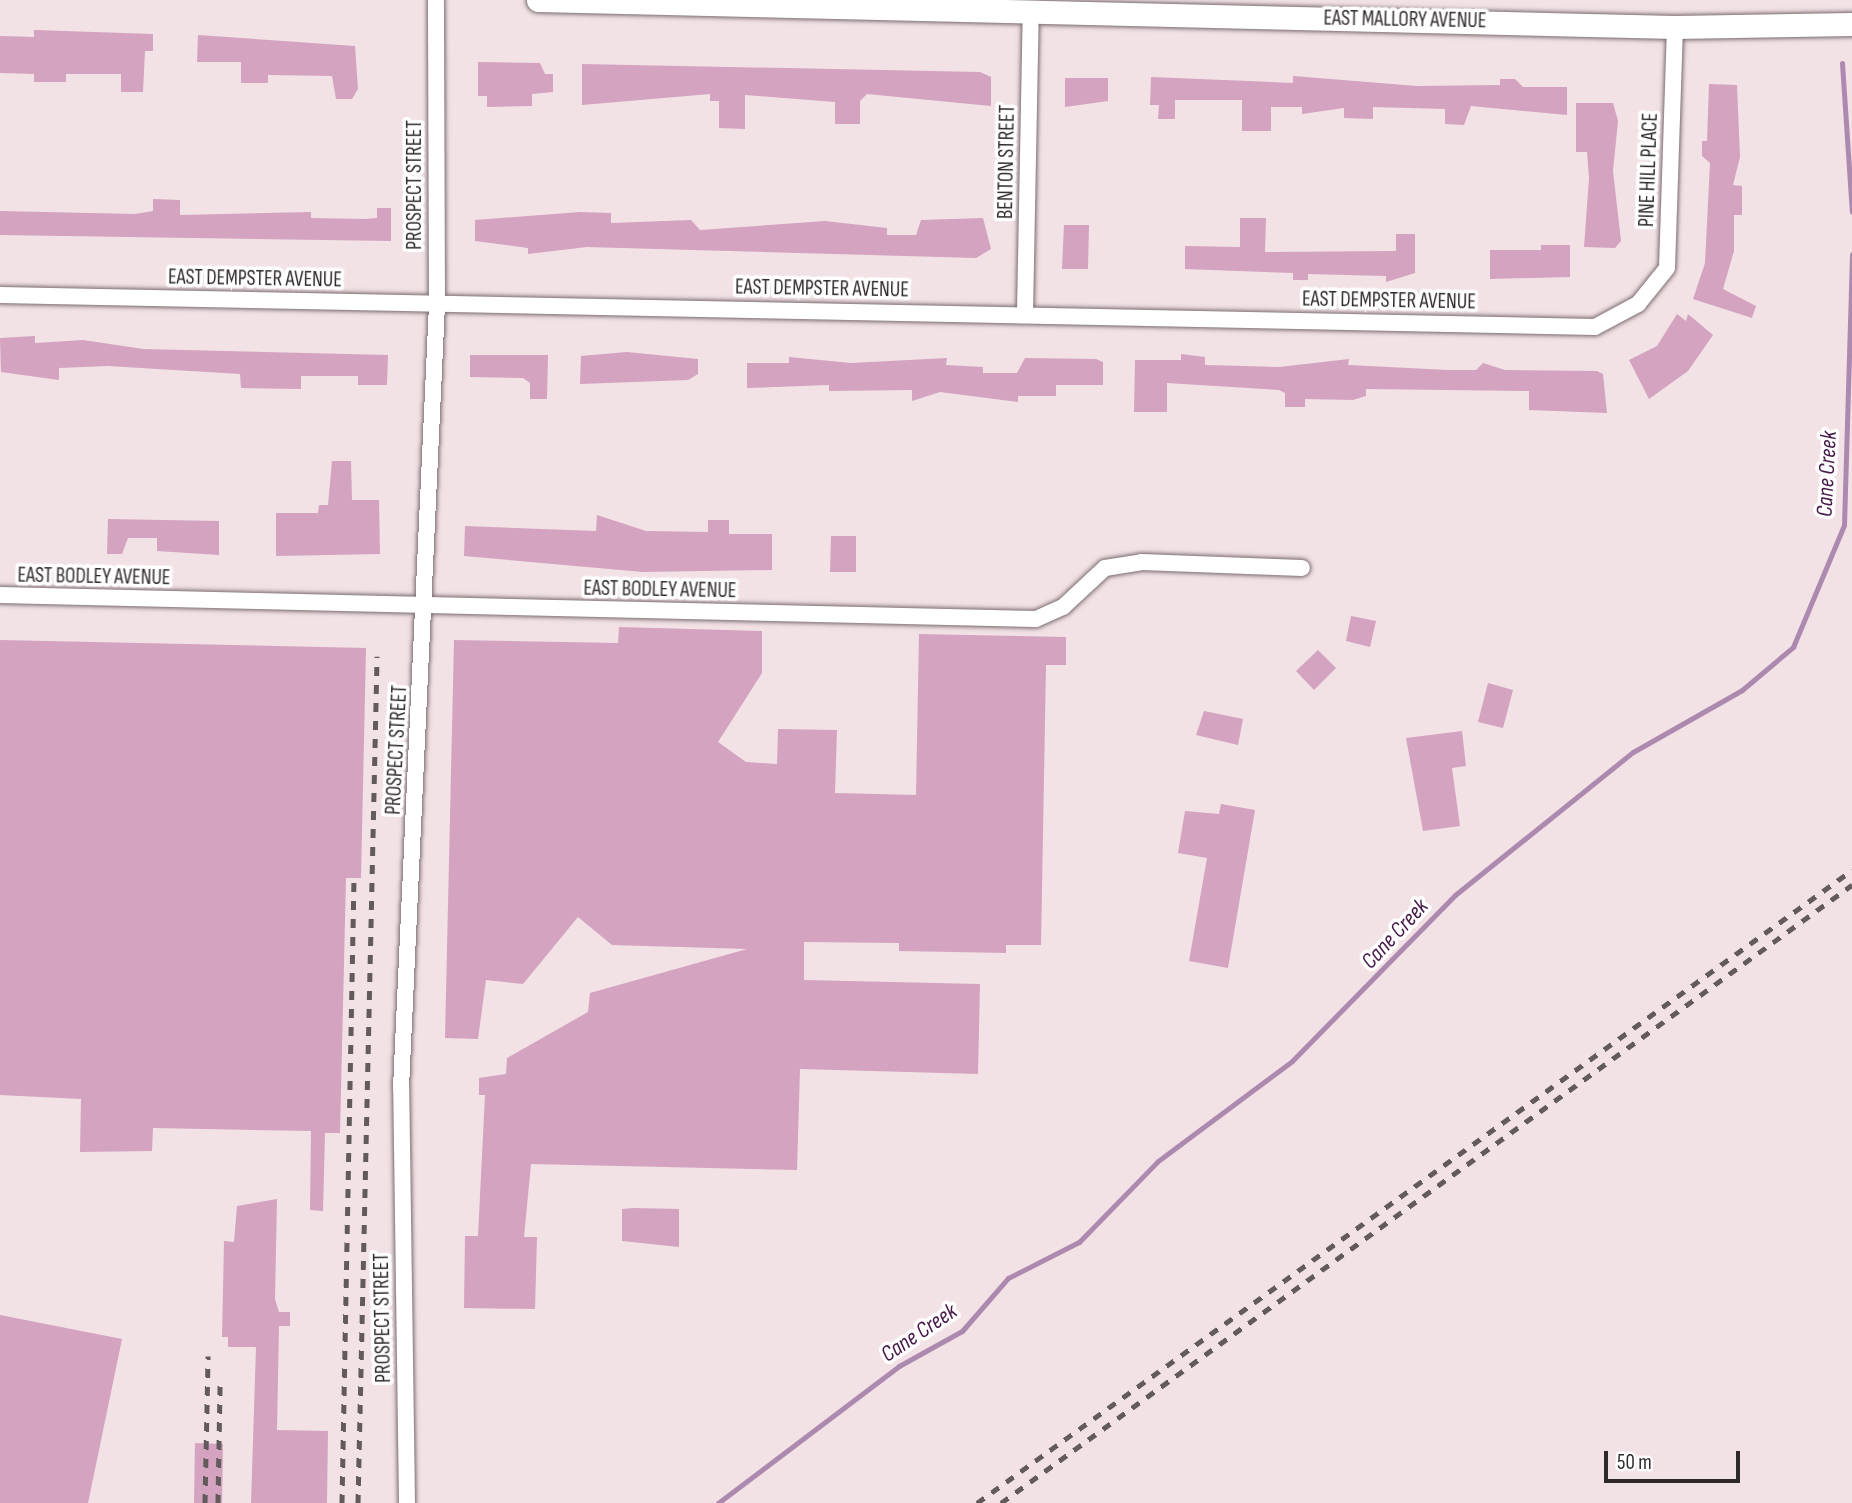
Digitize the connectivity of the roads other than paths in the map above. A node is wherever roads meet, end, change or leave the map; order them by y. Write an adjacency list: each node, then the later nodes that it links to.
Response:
1 (436, 0): 8 (street, PROSPECT STREET)
2 (538, 0): 4 (main road, EAST MALLORY AVENUE)
3 (1134, 7): 4 (main road, EAST MALLORY AVENUE); 6 (main road, EAST MALLORY AVENUE)
4 (1031, 12): 10 (street, BENTON STREET)
5 (1852, 24): 6 (main road, EAST MALLORY AVENUE)
6 (1675, 26): 9 (street, PINE HILL PLACE)
7 (0, 295): 8 (street, EAST DEMPSTER AVENUE)
8 (437, 303): 10 (street, EAST DEMPSTER AVENUE); 13 (street, PROSPECT STREET)
9 (1638, 304): 10 (street, EAST DEMPSTER AVENUE)
10 (1025, 313)
11 (1302, 568): 13 (street, EAST BODLEY AVENUE)
12 (0, 596): 13 (street, EAST BODLEY AVENUE)
13 (425, 606): 14 (street, PROSPECT STREET)
14 (407, 1503)

